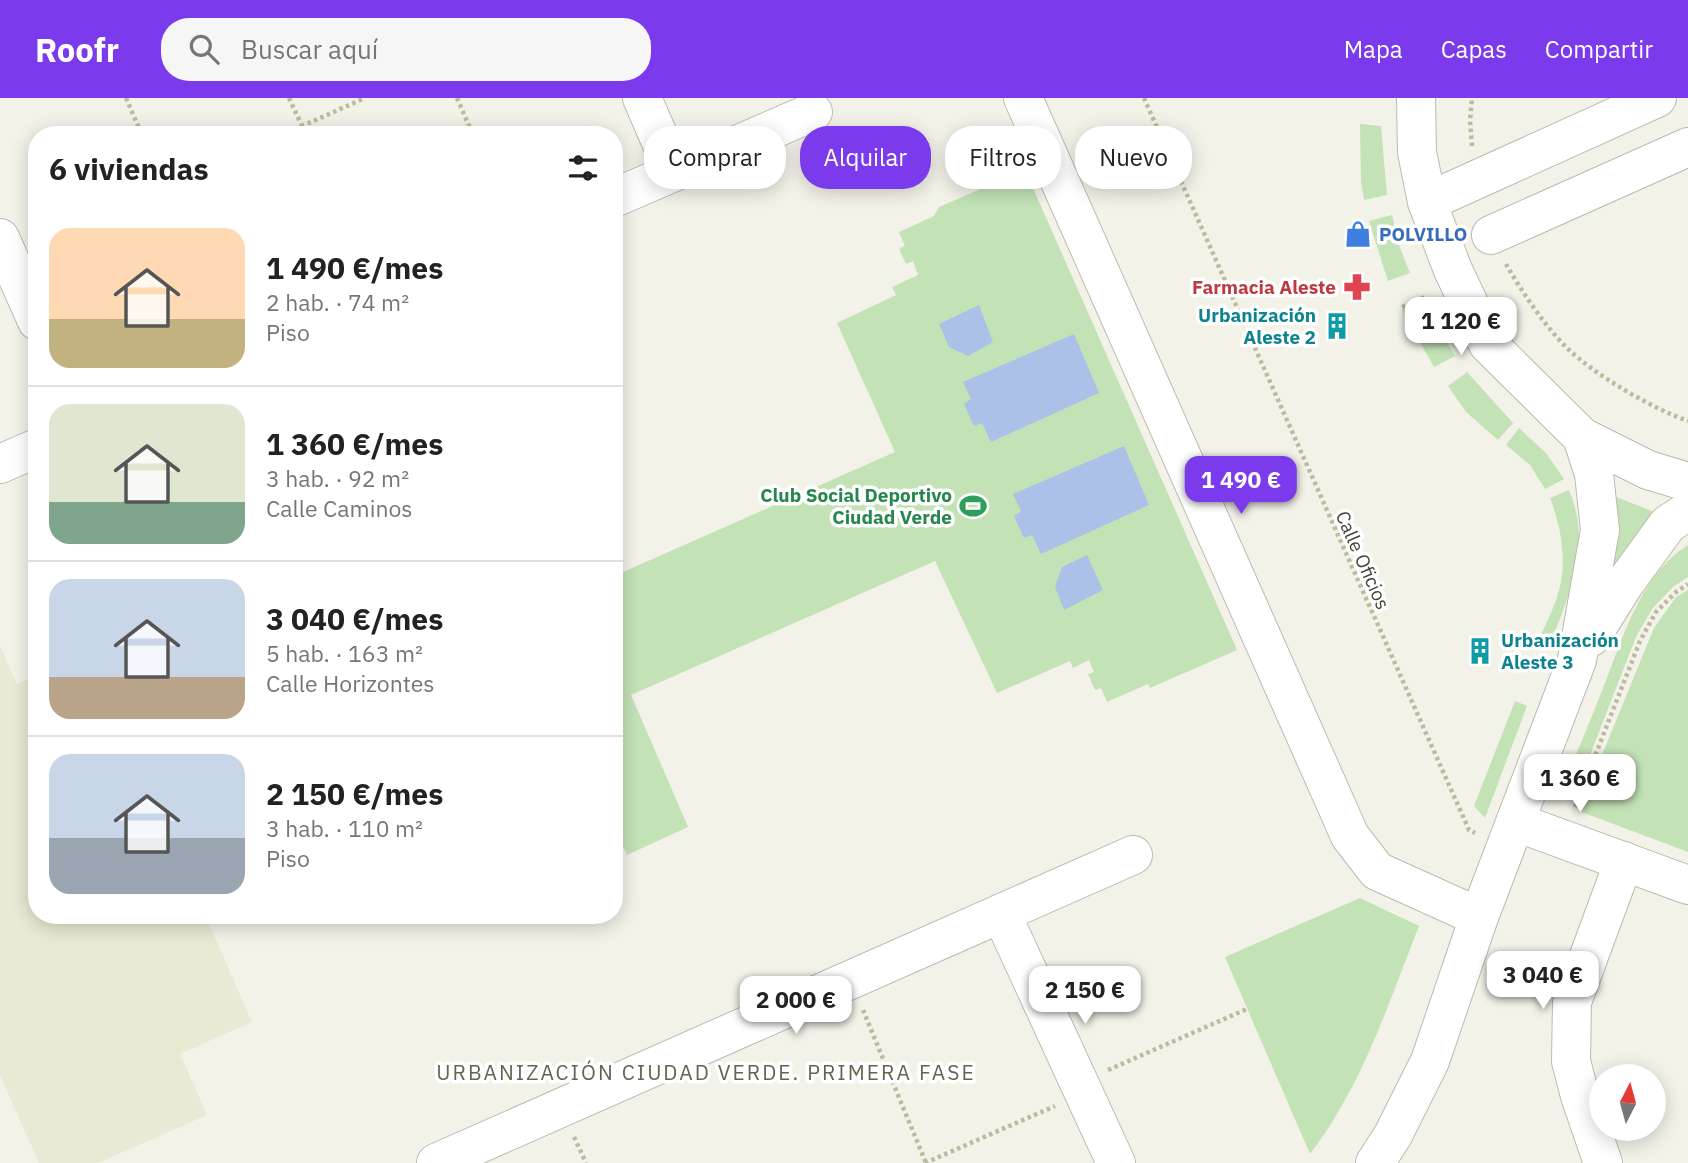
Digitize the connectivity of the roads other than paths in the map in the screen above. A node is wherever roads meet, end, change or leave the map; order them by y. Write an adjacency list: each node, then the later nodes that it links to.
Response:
1 (642, 98): 6 (street)
2 (1023, 98): 26 (street)
3 (1416, 98): 11 (street)
4 (1657, 98): 11 (street)
5 (813, 112): 7 (street)
6 (654, 126)
7 (781, 126)
8 (1688, 147): 12 (street)
9 (644, 185): 10 (street)
10 (623, 194)
11 (1427, 202): 15 (street)
12 (1491, 235)
13 (0, 238): 14 (street)
14 (28, 301)
15 (1582, 438): 18 (street); 20 (street)
16 (28, 452): 17 (street)
17 (0, 464)
18 (1688, 482)
19 (1688, 511): 20 (street)
20 (1577, 660): 21 (street)
21 (1516, 822): 23 (street); 26 (street)
22 (1133, 855): 25 (street)
23 (1624, 861): 24 (street); 27 (street)
24 (1688, 885)
25 (1001, 913): 28 (street); 29 (street)
26 (1479, 917): 30 (street)
27 (1598, 1162)
28 (436, 1163)
29 (1116, 1163)
30 (1375, 1163)

